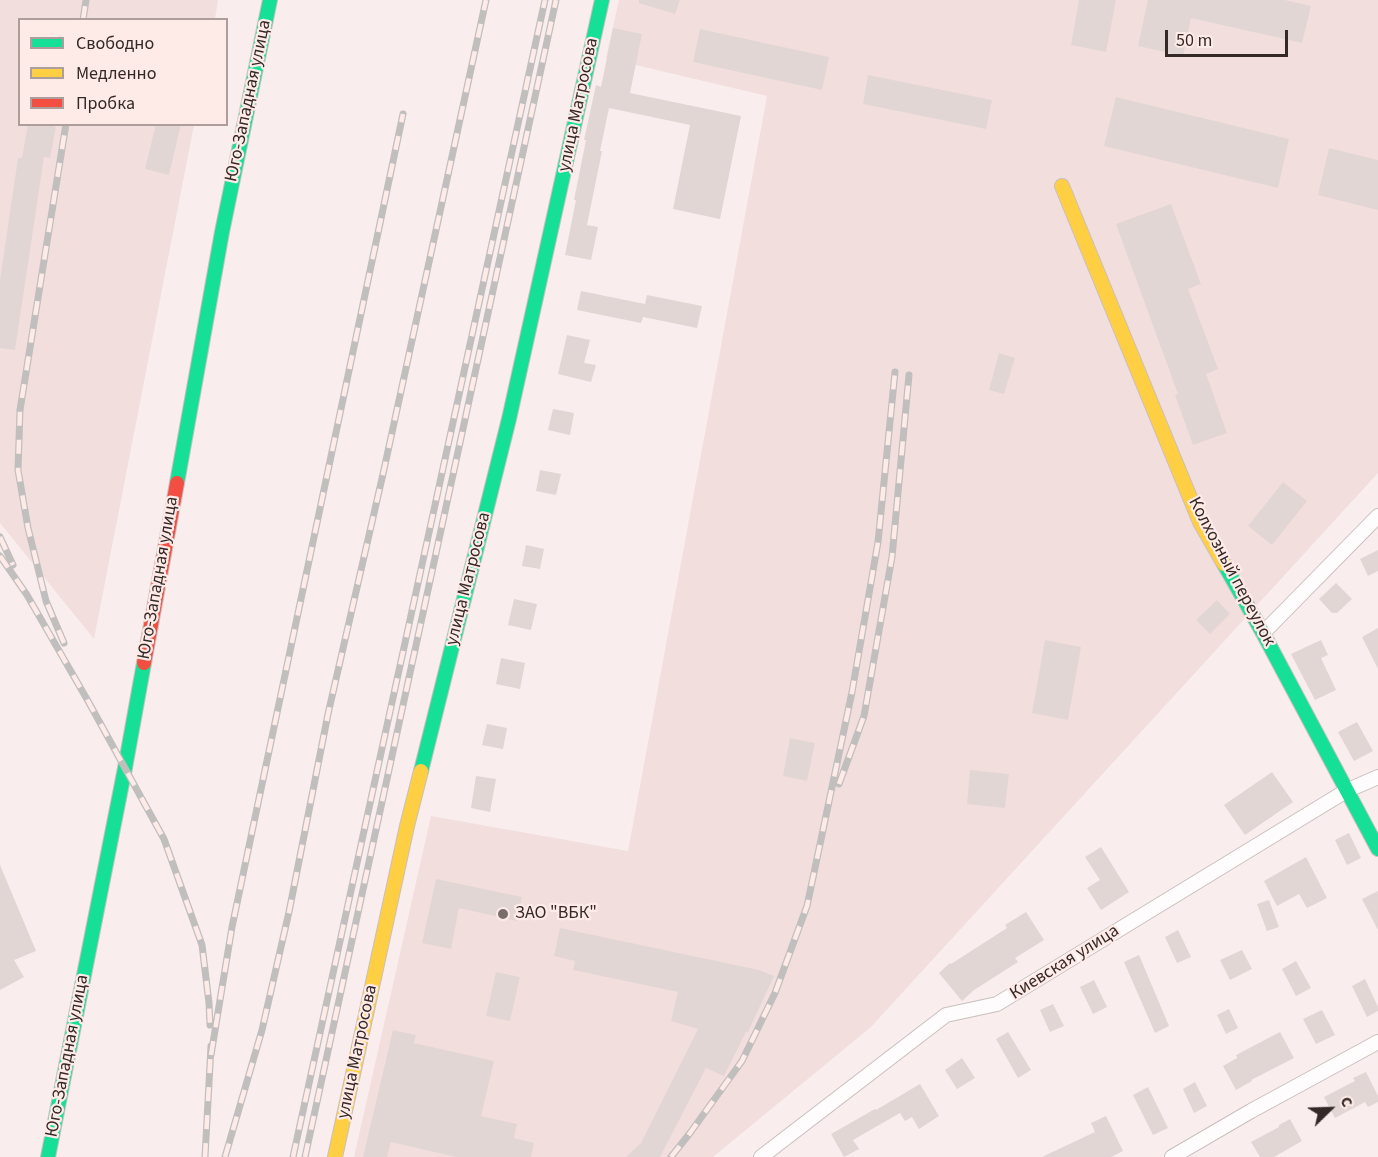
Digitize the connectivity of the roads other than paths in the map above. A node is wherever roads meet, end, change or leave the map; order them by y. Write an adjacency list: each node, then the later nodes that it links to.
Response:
1 (270, 0): 10 (street, Юго-Западная улица)
2 (602, 0): 11 (street, улица Матросова)
3 (1062, 186): 5 (street, Колхозный переулок)
4 (1378, 516): 5 (street)
5 (1263, 633): 7 (street, Колхозный переулок)
6 (1378, 777): 7 (street, Киевская улица)
7 (1346, 791): 8 (street, Колхозный переулок); 12 (street, Киевская улица)
8 (1378, 849)
9 (1378, 1042): 13 (street)
10 (48, 1157)
11 (334, 1157)
12 (761, 1157)
13 (1172, 1157)

